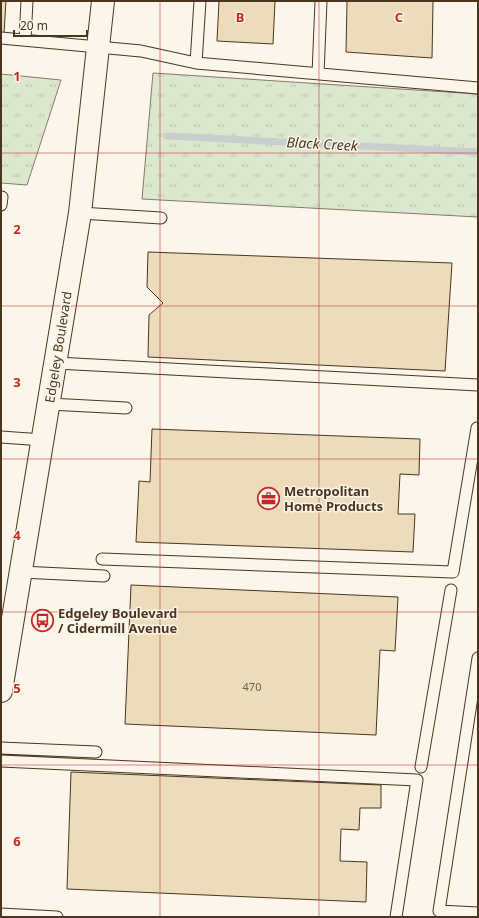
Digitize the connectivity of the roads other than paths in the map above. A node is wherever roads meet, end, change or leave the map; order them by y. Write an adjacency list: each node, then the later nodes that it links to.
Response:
1 (27, 1): 6 (lane)
2 (103, 1): 7 (street, Edgeley Boulevard)
3 (200, 1): 8 (lane)
4 (321, 1): 9 (lane)
5 (1, 38): 6 (lane)
6 (25, 40): 7 (lane)
7 (98, 46): 8 (lane); 13 (street, Edgeley Boulevard)
8 (196, 63): 9 (lane)
9 (318, 74): 10 (lane)
10 (478, 88)
11 (1, 197): 12 (lane)
12 (1, 205)
13 (80, 213): 14 (lane); 15 (street, Edgeley Boulevard)
14 (161, 218)
15 (56, 363): 16 (lane); 17 (street, Edgeley Boulevard)
16 (478, 385)
17 (49, 404): 18 (lane); 21 (street, Edgeley Boulevard)
18 (126, 408)
19 (476, 428): 22 (lane)
20 (1, 438): 21 (lane)
21 (43, 440): 23 (street, Edgeley Boulevard)
22 (102, 559)
23 (21, 572): 24 (lane); 28 (street, Edgeley Boulevard)
24 (104, 576)
25 (451, 590): 32 (lane)
26 (478, 658): 27 (lane)
27 (476, 683): 33 (lane)
28 (1, 691)
29 (1, 748): 30 (lane)
30 (96, 752)
31 (1, 761): 36 (lane)
32 (421, 767)
33 (478, 913)
34 (1, 914): 35 (lane)
35 (57, 917)
36 (396, 917)

